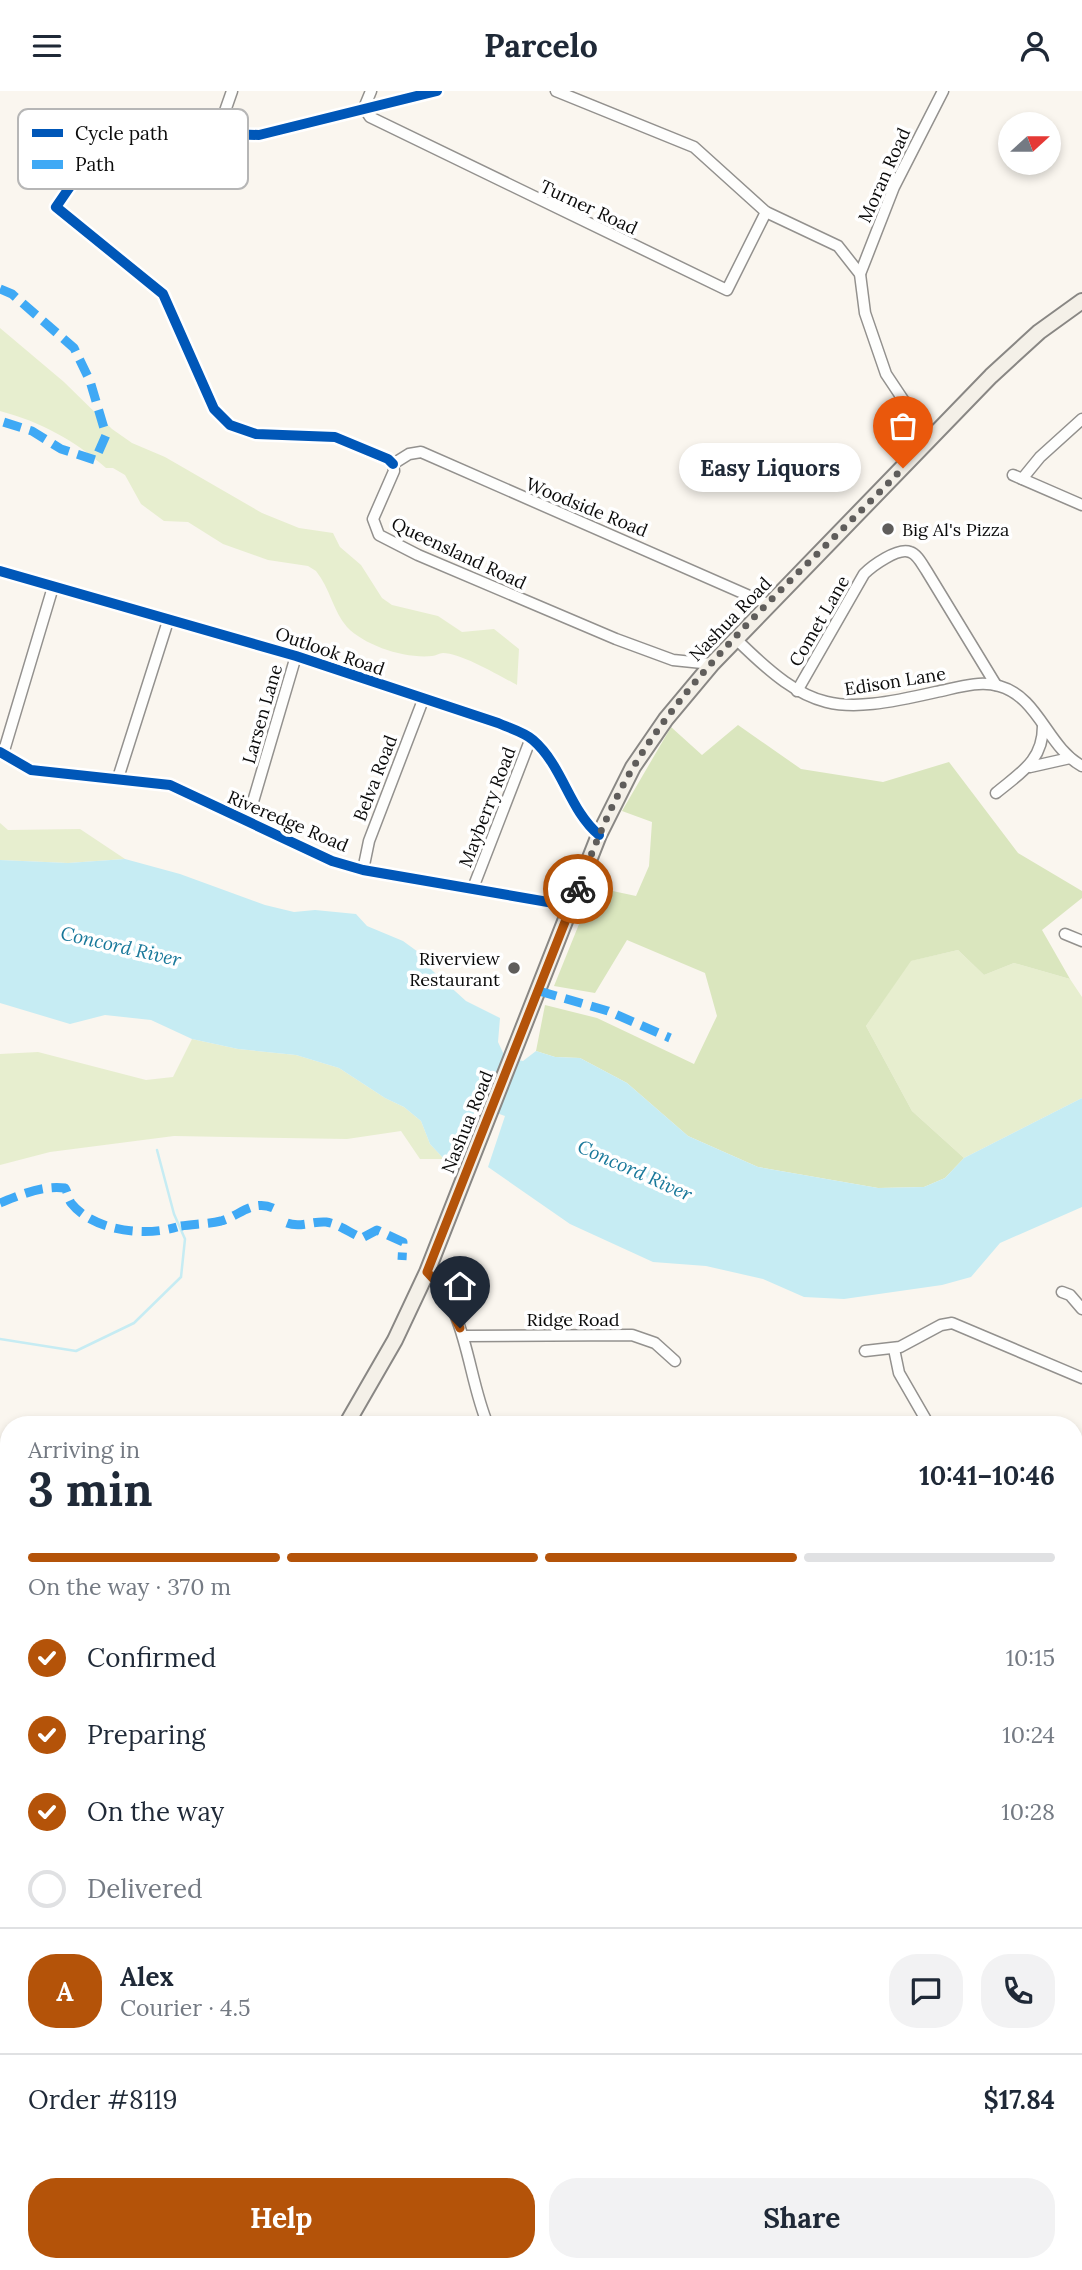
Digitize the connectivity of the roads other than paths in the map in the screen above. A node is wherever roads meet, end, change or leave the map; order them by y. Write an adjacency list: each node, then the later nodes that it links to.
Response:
1 (232, 91): 7 (street)
2 (371, 91): 8 (street)
3 (437, 91): 8 (street)
4 (556, 91): 6 (street)
5 (943, 91): 12 (street, Moran Road)
6 (568, 93): 11 (street)
7 (226, 109)
8 (364, 109): 9 (street); 11 (street, Turner Road)
9 (248, 135)
10 (69, 189): 16 (street)
11 (766, 212): 12 (street)
12 (860, 274): 15 (street)
13 (1082, 301): 15 (main road, Nashua Road)
14 (1082, 419): 17 (street)
15 (935, 435): 20 (main road, Nashua Road)
16 (393, 464): 20 (street, Woodside Road); 24 (street, Queensland Road)
17 (1082, 505)
18 (0, 571): 19 (street, Outlook Road)
19 (53, 587): 21 (street, Outlook Road); 30 (street)
20 (770, 605): 22 (main road, Nashua Road)
21 (168, 621): 23 (street, Outlook Road); 34 (street)
22 (736, 639): 24 (main road, Nashua Road); 26 (street, Edison Lane)
23 (296, 656): 27 (street, Outlook Road); 36 (street, Larsen Lane)
24 (712, 664): 37 (main road, Nashua Road)
25 (996, 685): 26 (street, Edison Lane); 26 (street, Comet Lane); 28 (street)
26 (797, 691)
27 (423, 700): 29 (street, Outlook Road); 38 (street, Belva Road)
28 (1043, 725): 31 (street); 33 (street)
29 (531, 738): 37 (street, Outlook Road); 39 (street, Mayberry Road)
30 (2, 753): 34 (street, Riveredge Road)
31 (1070, 758): 32 (street); 33 (street)
32 (1082, 766)
33 (1030, 767): 35 (street)
34 (118, 778): 36 (street, Riveredge Road)
35 (996, 793)
36 (247, 822): 38 (street, Riveredge Road)
37 (599, 835): 40 (main road, Nashua Road)
38 (363, 870): 39 (street, Riveredge Road)
39 (472, 888): 40 (street, Riveredge Road)
40 (571, 906): 43 (main road, Nashua Road)
41 (1065, 934): 42 (street)
42 (1082, 941)
43 (427, 1272): 46 (street); 51 (main road, Nashua Road)
44 (1062, 1292): 45 (street)
45 (1082, 1309)
46 (463, 1336): 49 (street, Ridge Road); 52 (street)
47 (894, 1349): 48 (street); 50 (street); 53 (street)
48 (865, 1351)
49 (676, 1361)
50 (1082, 1378)
51 (351, 1416)
52 (485, 1416)
53 (924, 1416)

